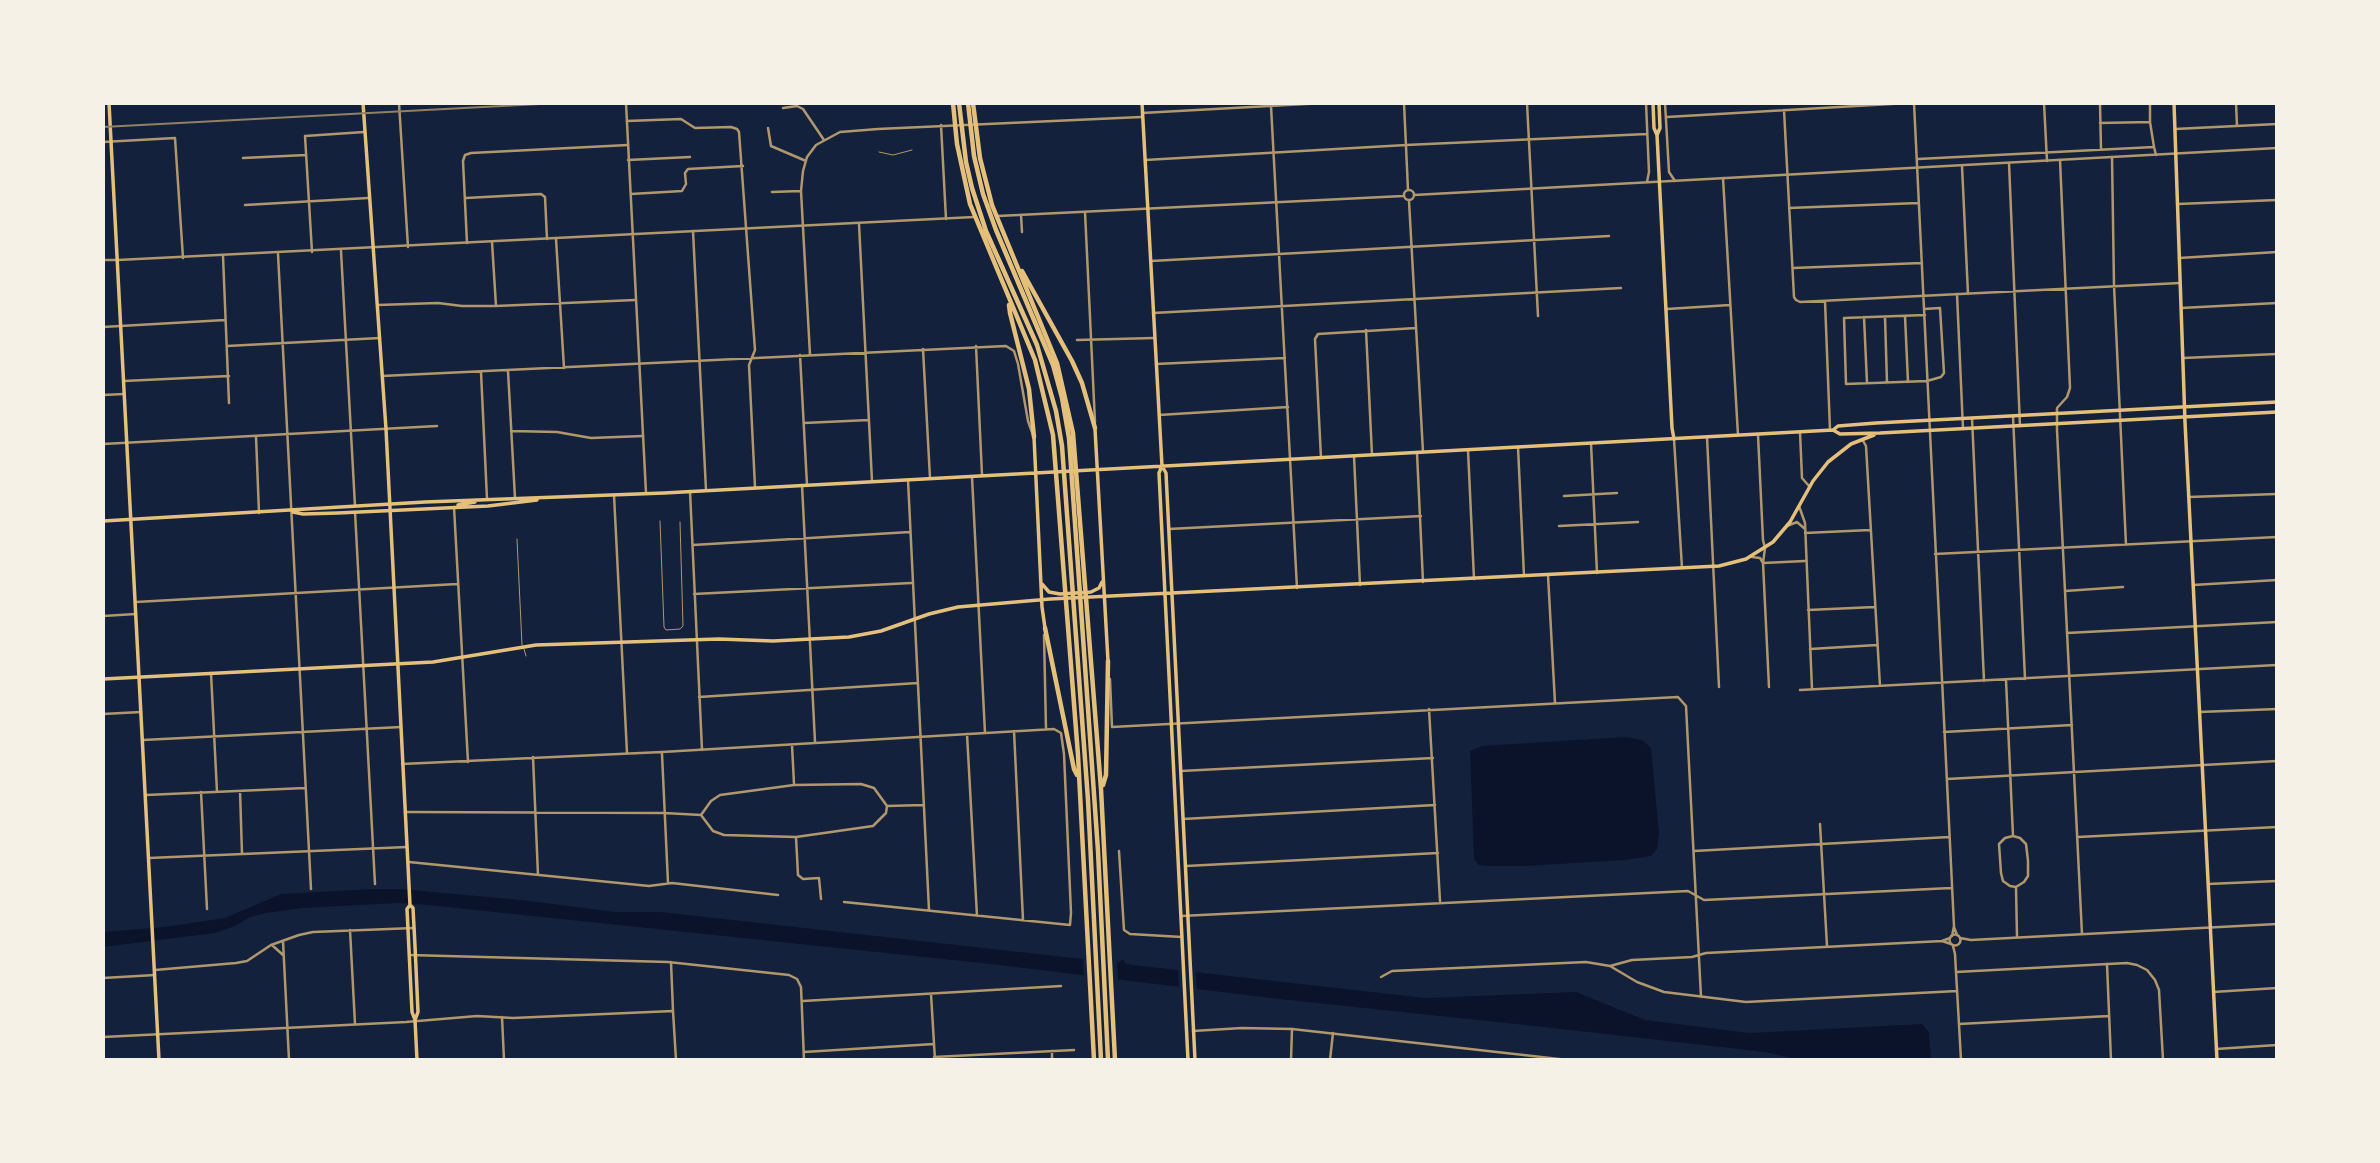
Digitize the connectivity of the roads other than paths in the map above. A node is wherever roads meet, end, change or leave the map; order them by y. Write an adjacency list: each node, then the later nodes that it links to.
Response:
1 (109, 103): 41 (main road)
2 (363, 103): 36 (main road)
3 (399, 103): 108 (street)
4 (626, 103): 28 (street)
5 (953, 103): 98 (highway)
6 (959, 103): 98 (highway)
7 (971, 103): 97 (highway)
8 (1142, 103): 26 (main road)
9 (1324, 103): 23 (street)
10 (1404, 103): 44 (street)
11 (1527, 103): 40 (street)
12 (1646, 103): 37 (street)
13 (1653, 103): 38 (main road)
14 (1659, 103): 38 (main road)
15 (1665, 103): 27 (street)
16 (1908, 103): 25 (street)
17 (1914, 103): 58 (street)
18 (2044, 103): 50 (street)
19 (2100, 103): 30 (street)
20 (2150, 103): 29 (street)
21 (2174, 103): 35 (main road)
22 (2236, 103): 33 (street)
23 (1271, 106): 26 (street); 51 (street)
24 (783, 108): 39 (street)
25 (1784, 110): 27 (street); 68 (street)
26 (1142, 115): 32 (street); 60 (main road)
27 (1667, 117): 70 (street)
28 (627, 121): 43 (street); 65 (street)
29 (2150, 122): 30 (street); 45 (street)
30 (2100, 124): 47 (street)
31 (2277, 124): 33 (street)
32 (941, 125): 39 (street); 93 (street)
33 (2237, 126): 35 (street)
34 (768, 128): 63 (street)
35 (2175, 129): 52 (main road)
36 (364, 132): 53 (street); 80 (main road)
37 (1647, 134): 40 (street); 71 (street)
38 (1657, 135): 72 (main road)
39 (824, 140): 63 (street)
40 (1529, 140): 44 (street); 73 (street)
41 (111, 141): 42 (street); 118 (street); 121 (main road)
42 (103, 142)
43 (628, 145): 59 (street); 81 (street)
44 (1406, 145): 51 (street); 74 (street)
45 (2154, 147): 47 (street); 54 (street)
46 (2277, 148): 52 (street)
47 (2101, 149): 50 (street)
48 (912, 150): 49 (lane)
49 (879, 152)
50 (2046, 152): 58 (street); 62 (street)
51 (1274, 153): 60 (street); 85 (street)
52 (2176, 154): 54 (street); 87 (main road)
53 (306, 155): 57 (street); 84 (street)
54 (2156, 155): 56 (street)
55 (690, 157): 59 (street)
56 (2112, 157): 61 (street); 126 (street)
57 (243, 158)
58 (1917, 159): 67 (street)
59 (628, 160): 77 (street)
60 (1145, 160): 90 (main road)
61 (2060, 160): 62 (street); 128 (street)
62 (2047, 161): 64 (street)
63 (806, 162): 75 (street)
64 (2009, 163): 66 (street); 129 (street)
65 (743, 166): 77 (street); 96 (street)
66 (1962, 166): 67 (street); 132 (street)
67 (1917, 168): 68 (street); 86 (street)
68 (1787, 175): 69 (street); 89 (street)
69 (1723, 178): 70 (street); 141 (street)
70 (1675, 181): 72 (street)
71 (1647, 182): 72 (street); 73 (street)
72 (1660, 182): 145 (main road)
73 (1532, 189): 78 (street); 105 (street)
74 (1408, 190): 78 (street); 79 (street)
75 (802, 191): 76 (street); 95 (street)
76 (772, 192)
77 (630, 194): 101 (street)
78 (1414, 195): 83 (street)
79 (1404, 196): 83 (street); 85 (street)
80 (368, 198): 84 (street); 110 (main road)
81 (464, 198): 103 (street); 107 (street)
82 (2277, 200): 87 (street)
83 (1409, 201): 109 (street)
84 (309, 202): 88 (street); 112 (street)
85 (1277, 203): 90 (street); 116 (street)
86 (1919, 203): 89 (street); 123 (street)
87 (2178, 204): 119 (main road)
88 (245, 205)
89 (1789, 208): 124 (street)
90 (1148, 210): 91 (street); 122 (main road)
91 (1085, 212): 92 (street); 162 (street)
92 (1021, 215): 93 (street); 100 (street)
93 (946, 219): 94 (street)
94 (859, 224): 95 (street); 167 (street)
95 (803, 226): 96 (street); 170 (street)
96 (748, 229): 99 (street); 171 (street)
97 (999, 230): 113 (highway); 235 (highway)
98 (983, 231): 136 (highway); 308 (highway)
99 (693, 232): 101 (street); 174 (street)
100 (1022, 232)
101 (632, 235): 104 (street); 135 (street)
102 (1609, 236): 105 (street)
103 (547, 239): 104 (street); 106 (street)
104 (556, 239): 138 (street)
105 (1535, 240): 109 (street); 130 (street)
106 (492, 242): 107 (street); 142 (street)
107 (467, 243): 108 (street)
108 (408, 247): 110 (street)
109 (1412, 247): 116 (street); 134 (street)
110 (373, 249): 111 (street); 140 (main road)
111 (341, 251): 112 (street); 160 (street)
112 (312, 252): 115 (street)
113 (1011, 252): 210 (highway); 235 (highway)
114 (2277, 252): 119 (street)
115 (278, 254): 117 (street); 163 (street)
116 (1280, 254): 122 (street); 143 (street)
117 (223, 257): 118 (street); 153 (street)
118 (183, 258): 121 (street)
119 (2179, 258): 125 (main road)
120 (103, 260): 121 (street)
121 (118, 260): 154 (main road)
122 (1150, 261): 147 (main road)
123 (1923, 263): 124 (street); 133 (street)
124 (1793, 268): 137 (street)
125 (2180, 283): 126 (street); 144 (main road)
126 (2114, 285): 128 (street); 193 (street)
127 (1621, 288): 130 (street)
128 (2067, 289): 129 (street); 195 (street)
129 (2015, 291): 132 (street); 198 (street)
130 (1537, 292): 134 (street); 149 (street)
131 (1957, 294): 132 (street); 133 (street); 201 (street)
132 (1968, 294)
133 (1923, 296): 137 (street); 146 (street)
134 (1415, 299): 143 (street); 156 (street)
135 (635, 300): 138 (street); 175 (street)
136 (1009, 300): 225 (highway); 308 (highway)
137 (1825, 300): 216 (street)
138 (560, 303): 142 (street); 177 (street)
139 (2277, 303): 144 (street)
140 (377, 305): 142 (street); 158 (main road)
141 (1730, 305): 145 (street); 224 (street)
142 (496, 306)
143 (1283, 306): 147 (street); 172 (street)
144 (2180, 308): 173 (main road)
145 (1666, 309): 228 (main road)
146 (1924, 309): 148 (street); 183 (street)
147 (1153, 313): 159 (main road)
148 (1924, 315): 150 (street); 183 (street)
149 (1538, 316)
150 (1905, 316): 152 (street); 184 (street)
151 (1864, 317): 152 (street); 185 (street); 185 (street)
152 (1885, 317): 186 (street)
153 (225, 320): 154 (street); 164 (street)
154 (121, 326): 155 (street); 182 (main road)
155 (103, 327)
156 (1416, 328): 157 (street); 234 (street)
157 (1366, 330): 236 (street); 238 (street)
158 (380, 338): 160 (street); 181 (main road)
159 (1155, 338): 162 (street); 176 (main road)
160 (346, 340): 163 (street); 214 (street)
161 (1077, 340): 162 (street)
162 (1091, 340): 210 (street)
163 (283, 344): 164 (street); 220 (street)
164 (227, 346): 180 (street)
165 (976, 346): 166 (street); 225 (street); 243 (street)
166 (923, 349): 167 (street); 245 (street)
167 (866, 352): 170 (street); 202 (street)
168 (2277, 354): 173 (street)
169 (800, 355): 170 (street); 171 (street); 205 (street)
170 (810, 355)
171 (752, 358): 174 (street); 250 (street)
172 (1285, 358): 176 (street); 191 (street)
173 (2183, 358): 192 (main road)
174 (700, 360): 175 (street); 251 (street)
175 (639, 363): 177 (street); 223 (street)
176 (1156, 364): 196 (main road)
177 (564, 368): 178 (street)
178 (508, 371): 179 (street); 215 (street)
179 (481, 372): 181 (street); 261 (street)
180 (229, 376): 182 (street); 189 (street)
181 (382, 376): 212 (main road)
182 (123, 381): 187 (main road)
183 (1927, 381): 184 (street); 203 (street)
184 (1908, 382): 186 (street)
185 (1867, 383): 186 (street)
186 (1888, 383)
187 (124, 394): 188 (street); 229 (main road)
188 (103, 395)
189 (229, 402)
190 (2277, 402): 192 (main road)
191 (1288, 407): 196 (street); 239 (street)
192 (2184, 407): 193 (main road); 199 (main road)
193 (2120, 411): 195 (main road); 204 (street)
194 (2277, 412): 199 (main road)
195 (2056, 414): 198 (main road); 206 (street)
196 (1159, 415): 240 (main road)
197 (2013, 416): 198 (main road); 200 (main road); 208 (street)
198 (2020, 416): 209 (street)
199 (2185, 417): 204 (main road); 259 (main road)
200 (1972, 418): 201 (main road); 211 (street)
201 (1963, 419): 203 (main road); 213 (street)
202 (869, 420): 205 (street); 247 (street)
203 (1929, 420): 216 (main road); 217 (street)
204 (2120, 421): 206 (main road); 291 (street)
205 (804, 423): 248 (street)
206 (2057, 424): 209 (main road); 293 (street)
207 (437, 426): 212 (street)
208 (2013, 426): 209 (main road); 211 (main road); 294 (street)
209 (2020, 426)
210 (1095, 428): 241 (main road)
211 (1972, 428): 213 (main road); 295 (street)
212 (386, 429): 214 (street); 263 (main road)
213 (1964, 429): 217 (main road)
214 (352, 431): 220 (street); 264 (street)
215 (511, 431): 223 (street); 260 (street)
216 (1832, 431): 218 (main road); 219 (main road)
217 (1930, 431): 219 (main road); 296 (street)
218 (1800, 432): 221 (main road); 249 (street)
219 (1880, 433): 227 (main road)
220 (288, 434): 222 (street); 268 (street)
221 (1758, 435): 224 (main road); 292 (street)
222 (256, 436): 229 (street); 270 (street)
223 (643, 436): 253 (street)
224 (1738, 436): 226 (main road)
225 (1034, 437): 242 (main road)
226 (1707, 437): 228 (main road); 300 (street)
227 (1862, 438): 249 (main road); 283 (street)
228 (1674, 439): 230 (main road); 301 (street)
229 (127, 442): 231 (street); 272 (main road)
230 (1591, 443): 232 (main road); 257 (street)
231 (103, 444)
232 (1518, 447): 233 (main road); 304 (street)
233 (1468, 450): 234 (main road); 306 (street)
234 (1420, 452): 236 (main road); 271 (street)
235 (1073, 455): 331 (highway)
236 (1372, 455): 237 (main road)
237 (1354, 456): 238 (main road); 273 (street)
238 (1321, 458): 239 (main road)
239 (1290, 459): 240 (main road); 278 (street)
240 (1162, 466): 241 (main road); 282 (main road); 323 (main road)
241 (1097, 470): 242 (main road); 305 (main road)
242 (1036, 473): 243 (main road); 309 (main road)
243 (982, 475): 244 (main road)
244 (972, 476): 245 (main road); 328 (street)
245 (930, 478): 246 (main road)
246 (908, 479): 247 (main road); 285 (street)
247 (872, 481): 248 (main road)
248 (805, 485): 250 (main road); 287 (street)
249 (1810, 486): 265 (main road)
250 (755, 487): 251 (main road)
251 (706, 490): 252 (main road)
252 (690, 491): 253 (main road); 290 (street)
253 (646, 493): 256 (main road)
254 (1617, 493): 257 (street)
255 (2277, 494): 259 (street)
256 (614, 495): 262 (main road); 341 (street)
257 (1594, 495): 258 (street); 279 (street)
258 (1564, 496)
259 (2189, 497): 289 (main road)
260 (514, 498): 261 (main road); 262 (main road)
261 (487, 499): 263 (main road); 266 (main road)
262 (542, 499): 266 (main road)
263 (389, 504): 264 (main road); 267 (main road)
264 (355, 506): 268 (main road)
265 (1799, 506): 281 (main road); 284 (street)
266 (454, 507): 267 (main road); 312 (street)
267 (389, 511): 269 (main road); 315 (main road)
268 (291, 512): 269 (main road); 270 (main road); 321 (street)
269 (355, 512): 319 (street)
270 (259, 513): 272 (main road)
271 (1421, 516): 273 (street); 310 (street)
272 (132, 520): 274 (main road); 327 (main road)
273 (1357, 520): 278 (street); 313 (street)
274 (103, 521)
275 (660, 521): 276 (lane)
276 (680, 522)
277 (1638, 522): 279 (street)
278 (1293, 523): 282 (street); 318 (street)
279 (1595, 524): 280 (street); 302 (street)
280 (1559, 526)
281 (1787, 527): 284 (street); 292 (main road)
282 (1169, 530): 324 (main road)
283 (1870, 530): 284 (street); 329 (street)
284 (1805, 531): 298 (street)
285 (911, 532): 287 (street); 311 (street)
286 (2277, 537): 289 (street)
287 (805, 538): 290 (street); 317 (street)
288 (516, 539): 343 (lane)
289 (2190, 542): 291 (street); 314 (main road)
290 (693, 545): 322 (street)
291 (2126, 545): 293 (street)
292 (1765, 548): 297 (main road); 299 (street)
293 (2063, 548): 294 (street); 320 (street)
294 (2020, 550): 295 (street); 356 (street)
295 (1979, 552): 296 (street); 359 (street)
296 (1935, 554): 360 (street)
297 (1751, 556): 299 (street); 300 (main road)
298 (1806, 561): 299 (street); 330 (street)
299 (1763, 563): 364 (street)
300 (1713, 566): 301 (main road); 363 (street)
301 (1682, 568): 302 (main road)
302 (1597, 573): 303 (main road)
303 (1548, 575): 304 (main road); 369 (street)
304 (1524, 576): 306 (main road)
305 (1103, 579): 309 (main road); 325 (main road)
306 (1474, 579): 310 (main road)
307 (2277, 580): 314 (street)
308 (1069, 581): 404 (highway); 530 (highway)
309 (1041, 582): 326 (main road)
310 (1423, 582): 313 (main road)
311 (913, 583): 317 (street); 334 (street)
312 (457, 584): 315 (street); 346 (street)
313 (1360, 585): 318 (main road)
314 (2193, 585): 336 (main road)
315 (393, 587): 319 (street); 348 (main road)
316 (2123, 587): 320 (street)
317 (808, 588): 322 (street); 340 (street)
318 (1297, 588): 324 (main road)
319 (359, 589): 321 (street); 349 (street)
320 (2065, 591): 338 (street)
321 (295, 593): 327 (street); 351 (street)
322 (694, 594): 339 (street)
323 (1165, 594): 324 (main road); 325 (main road); 376 (main road)
324 (1172, 594): 375 (main road)
325 (1105, 597): 326 (main road); 347 (main road)
326 (1041, 600): 328 (main road); 337 (main road)
327 (136, 602): 332 (main road)
328 (979, 604): 334 (main road); 385 (street)
329 (1875, 607): 330 (street); 342 (street)
330 (1808, 610): 344 (street)
331 (1085, 611): 408 (highway); 492 (highway)
332 (136, 614): 333 (street); 354 (main road)
333 (103, 616)
334 (915, 619): 340 (main road); 361 (street)
335 (2277, 622): 336 (street)
336 (2195, 626): 338 (street); 352 (main road)
337 (1045, 628): 381 (street); 404 (highway)
338 (2067, 632): 355 (street)
339 (696, 640): 340 (main road); 341 (main road); 368 (street)
340 (810, 640): 366 (street)
341 (622, 644): 343 (main road); 394 (street)
342 (1877, 645): 344 (street); 362 (street)
343 (523, 646): 345 (lane); 346 (main road)
344 (1810, 649): 365 (street)
345 (526, 656)
346 (461, 658): 348 (main road); 398 (street)
347 (1108, 661): 376 (street); 408 (highway)
348 (397, 663): 349 (main road); 378 (main road)
349 (364, 665): 351 (main road); 380 (street)
350 (2277, 665): 352 (street)
351 (299, 668): 353 (main road); 383 (street)
352 (2197, 670): 355 (street); 373 (main road)
353 (211, 673): 354 (main road); 387 (street)
354 (140, 677): 357 (main road); 372 (main road)
355 (2068, 677): 356 (street); 377 (street)
356 (2025, 679): 358 (street)
357 (103, 680)
358 (2006, 680): 359 (street); 379 (street)
359 (1984, 681): 360 (street)
360 (1942, 682): 362 (street); 384 (street)
361 (918, 683): 366 (street); 388 (street)
362 (1880, 686): 365 (street)
363 (1719, 687)
364 (1769, 687)
365 (1812, 689): 367 (street)
366 (813, 690): 368 (street); 390 (street)
367 (1800, 690)
368 (699, 697): 392 (street)
369 (1555, 703): 370 (street); 433 (street)
370 (1429, 709): 375 (street); 396 (street)
371 (2277, 709): 373 (street)
372 (141, 712): 374 (street); 389 (main road)
373 (2199, 712): 400 (main road)
374 (103, 714)
375 (1178, 722): 376 (street); 401 (main road)
376 (1171, 723): 416 (main road)
377 (2072, 725): 379 (street); 402 (street)
378 (401, 727): 380 (street); 399 (main road)
379 (2008, 728): 384 (street); 403 (street)
380 (368, 729): 383 (street); 431 (street)
381 (1046, 729): 382 (street); 461 (street)
382 (1014, 731): 385 (street); 461 (street)
383 (302, 732): 387 (street); 407 (street)
384 (1944, 732): 405 (street)
385 (985, 733): 386 (street)
386 (967, 734): 388 (street); 458 (street)
387 (214, 738): 389 (street); 411 (street)
388 (921, 738): 390 (street); 413 (street)
389 (143, 740): 412 (main road)
390 (815, 742): 391 (street)
391 (792, 746): 392 (street); 406 (street)
392 (702, 750): 393 (street)
393 (662, 752): 394 (street); 419 (street)
394 (627, 753): 395 (street)
395 (533, 757): 398 (street); 418 (street)
396 (1433, 758): 401 (street); 414 (street)
397 (2277, 761): 400 (street)
398 (468, 762): 399 (street)
399 (402, 764): 417 (main road)
400 (2202, 765): 402 (street); 424 (main road)
401 (1181, 771): 421 (main road)
402 (2075, 772): 403 (street); 428 (street)
403 (2010, 776): 405 (street); 425 (street)
404 (1079, 778): 529 (highway)
405 (1947, 779): 427 (street)
406 (794, 785): 415 (street); 420 (street)
407 (305, 788): 409 (street); 434 (street)
408 (1101, 789): 492 (highway)
409 (240, 790): 411 (street); 436 (street)
410 (201, 792): 411 (street); 412 (street); 437 (street)
411 (217, 792)
412 (146, 794): 438 (main road)
413 (924, 805): 415 (street); 457 (street)
414 (1435, 805): 421 (street); 435 (street)
415 (887, 806): 426 (street)
416 (1176, 812): 421 (main road); 459 (main road)
417 (405, 813): 418 (street); 430 (main road)
418 (535, 813): 419 (street); 441 (street)
419 (664, 813): 420 (street); 443 (street)
420 (701, 815): 426 (street)
421 (1183, 819): 440 (main road)
422 (1820, 824): 429 (street)
423 (2277, 827): 424 (street)
424 (2205, 831): 428 (street); 445 (main road)
425 (2013, 836): 446 (street); 446 (street)
426 (796, 837): 452 (street)
427 (1949, 837): 429 (street); 447 (street)
428 (2078, 837): 468 (street)
429 (1821, 843): 433 (street); 449 (street)
430 (407, 847): 431 (street); 439 (main road)
431 (373, 848): 434 (street); 444 (street)
432 (1119, 851): 469 (street)
433 (1695, 851): 451 (street)
434 (309, 852): 436 (street); 448 (street)
435 (1438, 853): 440 (street); 454 (street)
436 (242, 854): 437 (street)
437 (204, 856): 438 (street); 456 (street)
438 (149, 858): 488 (main road)
439 (407, 862): 441 (street); 455 (main road)
440 (1186, 866): 460 (main road)
441 (538, 875): 443 (street)
442 (2277, 881): 445 (street)
443 (668, 883): 450 (street)
444 (375, 884)
445 (2208, 884): 464 (main road)
446 (2016, 887): 472 (street)
447 (1952, 888): 449 (street); 463 (street)
448 (311, 889)
449 (1824, 894): 451 (street); 479 (street)
450 (778, 895)
451 (1696, 895): 454 (street); 480 (street)
452 (821, 899)
453 (844, 902): 457 (street)
454 (1440, 902): 460 (street)
455 (410, 905): 465 (main road); 466 (main road)
456 (207, 909)
457 (929, 910): 458 (street)
458 (976, 916): 461 (street)
459 (1181, 916): 460 (street); 469 (main road)
460 (1188, 916): 509 (main road)
461 (1023, 920)
462 (2277, 924): 464 (street)
463 (1954, 927): 470 (street); 471 (street)
464 (2210, 927): 468 (street); 496 (main road)
465 (408, 928): 466 (street); 467 (street); 483 (main road)
466 (414, 928): 484 (main road)
467 (350, 930): 473 (street); 504 (street)
468 (2082, 934): 472 (street)
469 (1182, 937): 508 (main road)
470 (1951, 937): 471 (street); 475 (street); 478 (street)
471 (1959, 937): 474 (street); 476 (street)
472 (2017, 937): 474 (street)
473 (283, 940): 477 (street); 482 (street)
474 (1971, 940): 476 (street)
475 (1941, 941): 478 (street); 479 (street)
476 (1959, 944): 478 (street); 481 (street)
477 (271, 945): 482 (street); 488 (street)
478 (1952, 945): 481 (street)
479 (1827, 947): 480 (street)
480 (1699, 954): 487 (street); 498 (street)
481 (1955, 954): 489 (street)
482 (283, 955): 506 (street)
483 (409, 955): 484 (street); 503 (main road)
484 (415, 955): 485 (street); 503 (main road)
485 (671, 962): 499 (street); 500 (street)
486 (2107, 964): 489 (street); 501 (street); 540 (street)
487 (1610, 966): 490 (street); 498 (street)
488 (155, 972): 491 (street); 511 (main road)
489 (1956, 972): 495 (street)
490 (1381, 977)
491 (103, 978)
492 (1108, 982): 531 (highway); 532 (highway)
493 (1061, 986): 497 (street)
494 (2277, 988): 496 (street)
495 (1957, 990): 498 (street); 505 (street)
496 (2213, 992): 516 (main road)
497 (931, 994): 499 (street); 513 (street)
498 (1701, 997)
499 (802, 1002): 518 (street)
500 (673, 1011): 502 (street); 526 (street)
501 (2109, 1016): 505 (street); 539 (street)
502 (502, 1017): 503 (street); 525 (street)
503 (415, 1020): 504 (street); 524 (main road)
504 (355, 1024): 506 (street)
505 (1959, 1024): 538 (street)
506 (287, 1027): 511 (street); 523 (street)
507 (1292, 1029): 509 (street); 510 (street); 535 (street)
508 (1186, 1031): 509 (main road); 533 (main road)
509 (1194, 1031): 534 (main road)
510 (1333, 1033): 521 (street); 536 (street)
511 (158, 1034): 512 (street); 522 (main road)
512 (103, 1037)
513 (934, 1044): 518 (street); 520 (street)
514 (2277, 1045): 516 (street)
515 (1074, 1049): 517 (street)
516 (2216, 1049): 541 (main road)
517 (1052, 1051): 519 (street); 528 (street)
518 (804, 1052): 527 (street)
519 (972, 1057): 520 (street)
520 (935, 1058)
521 (1550, 1059): 537 (street)
522 (159, 1060)
523 (289, 1060)
524 (417, 1060)
525 (504, 1060)
526 (676, 1060)
527 (804, 1060)
528 (1052, 1060)
529 (1094, 1060)
530 (1101, 1060)
531 (1108, 1060)
532 (1115, 1060)
533 (1188, 1060)
534 (1195, 1060)
535 (1292, 1060)
536 (1330, 1060)
537 (1568, 1060)
538 (1961, 1060)
539 (2111, 1060)
540 (2163, 1060)
541 (2217, 1060)

